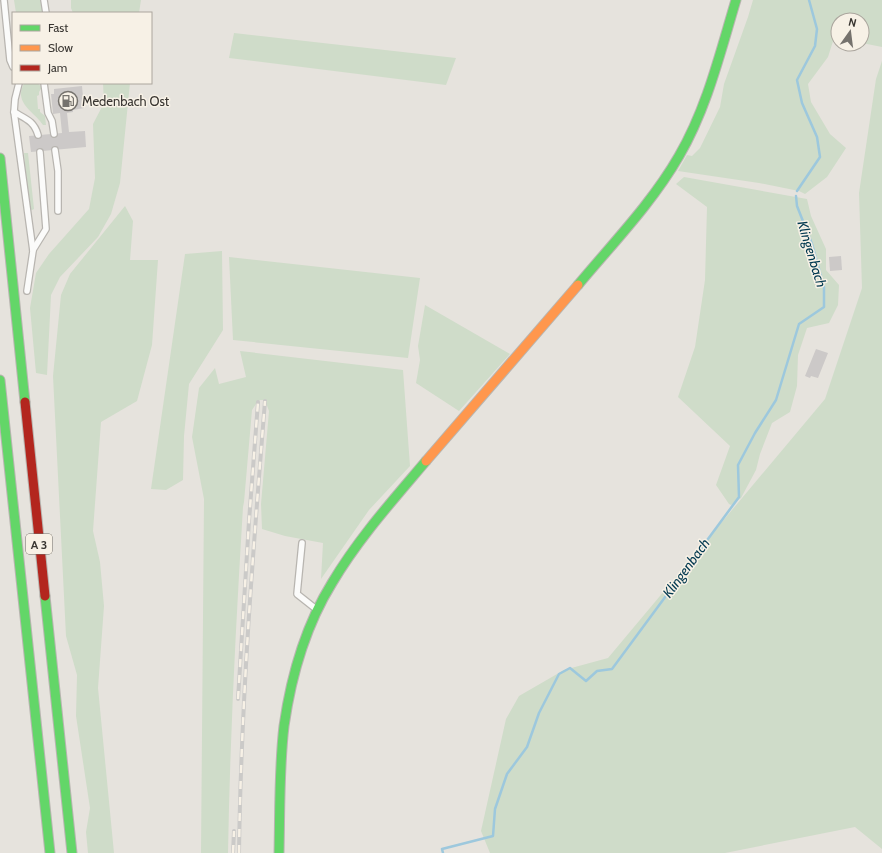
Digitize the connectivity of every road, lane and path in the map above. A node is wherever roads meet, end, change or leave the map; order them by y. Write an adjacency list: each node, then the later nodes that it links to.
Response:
1 (4, 0): 5 (lane)
2 (44, 0): 4 (lane)
3 (736, 0): 23 (main road)
4 (46, 12)
5 (12, 65)
6 (19, 84): 8 (lane)
7 (44, 84): 9 (lane)
8 (14, 112): 10 (lane); 15 (lane)
9 (54, 134)
10 (38, 135)
11 (55, 150): 14 (lane)
12 (40, 152): 15 (lane)
13 (0, 158): 18 (main road, A 3)
14 (58, 211)
15 (33, 251): 16 (lane)
16 (27, 294)
17 (25, 320): 18 (main road)
18 (22, 379): 25 (main road, A 3)
19 (0, 380): 21 (main road, A 3)
20 (2, 481): 21 (main road)
21 (16, 531): 24 (main road, A 3)
22 (302, 543): 23 (lane)
23 (318, 610): 26 (main road)
24 (50, 853)
25 (72, 853)
26 (280, 853)

